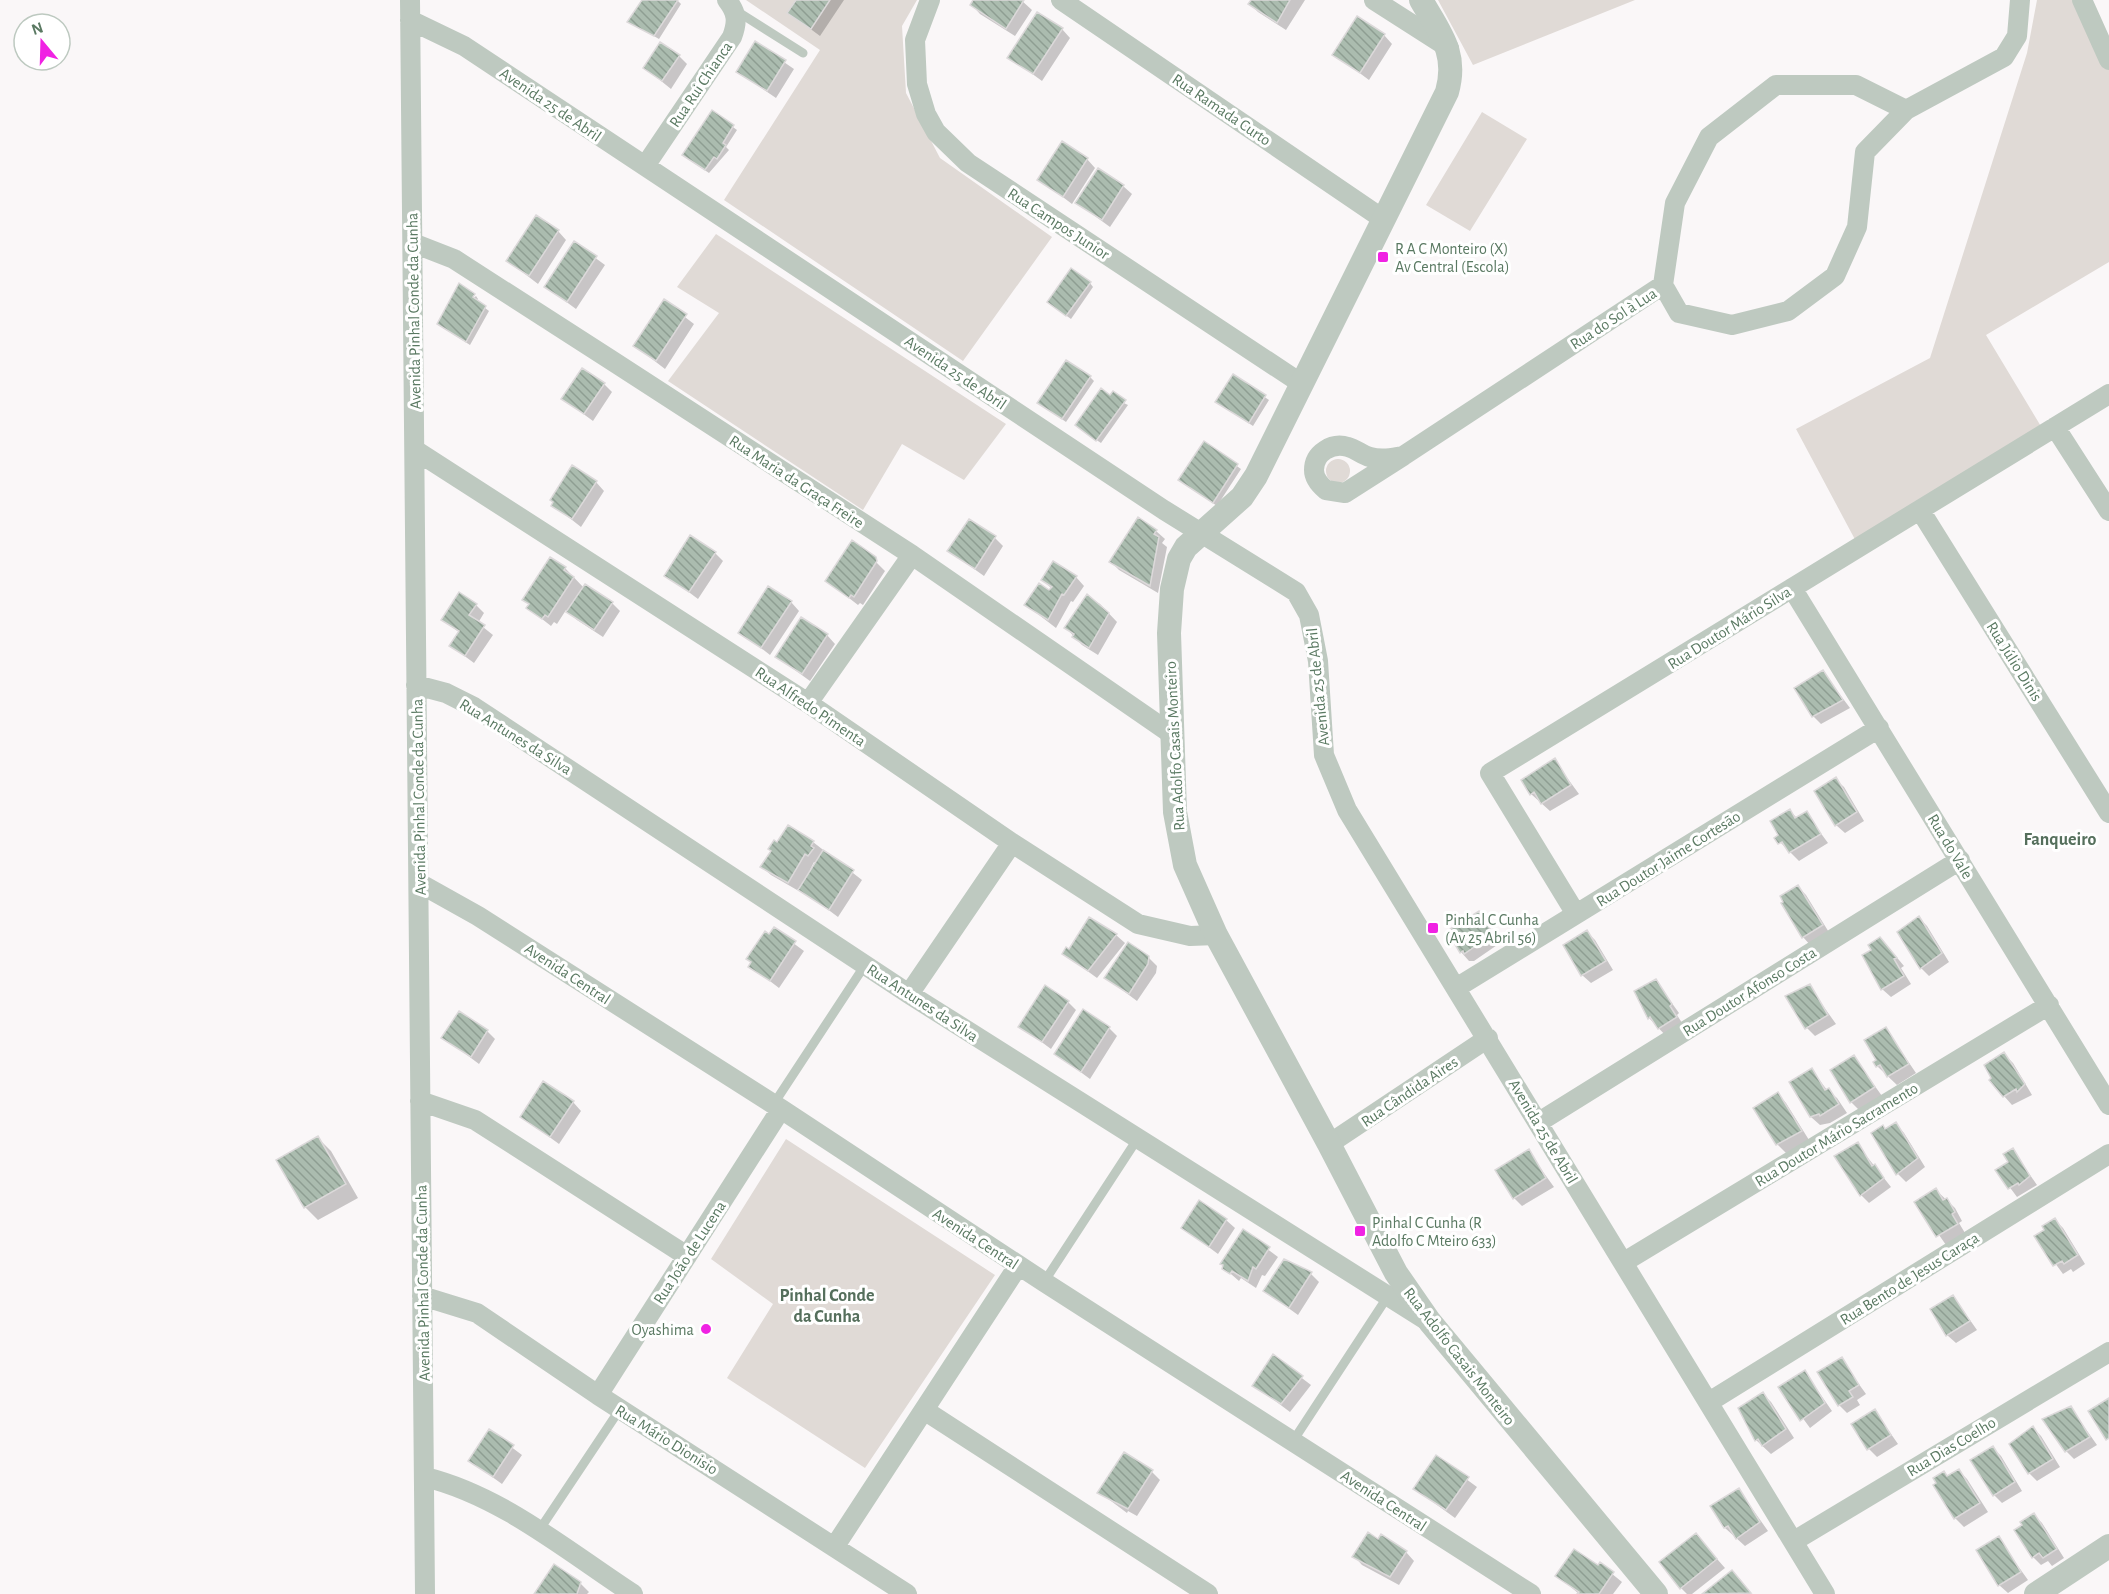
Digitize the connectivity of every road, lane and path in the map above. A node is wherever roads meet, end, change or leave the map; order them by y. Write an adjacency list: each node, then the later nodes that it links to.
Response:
1 (410, 0): 9 (street, Avenida Pinhal Conde da Cunha)
2 (930, 0): 18 (street, Rua Campos Junior)
3 (1061, 0): 15 (street, Rua Ramada Curto)
4 (1374, 0): 10 (street)
5 (1421, 0): 10 (street)
6 (2020, 0): 13 (street)
7 (2082, 0): 12 (street)
8 (731, 5): 11 (lane); 14 (street, Rua Rui Chianca)
9 (410, 20): 14 (street, Avenida 25 de Abril); 16 (street, Avenida Pinhal Conde da Cunha)
10 (1449, 48): 15 (street, Rua Adolfo Casais Monteiro)
11 (803, 53)
12 (2109, 60)
13 (1906, 110): 17 (street, Rua do Sol à Lua); 17 (street)
14 (645, 166): 25 (street, Avenida 25 de Abril)
15 (1383, 219): 18 (street, Rua Adolfo Casais Monteiro)
16 (413, 243): 21 (street, Avenida Pinhal Conde da Cunha); 26 (street, Rua Maria da Graça Freire)
17 (1663, 285): 22 (street, Rua do Sol à Lua)
18 (1302, 384): 25 (street, Rua Adolfo Casais Monteiro)
19 (2109, 394): 20 (street, Rua Doutor Mário Silva)
20 (2055, 427): 23 (street, Rua Doutor Mário Silva); 24 (street)
21 (415, 450): 28 (street, Avenida Pinhal Conde da Cunha); 29 (street, Rua Alfredo Pimenta)
22 (1403, 456)
23 (1920, 510): 27 (street, Rua Doutor Mário Silva); 32 (street, Rua Júlio Dinis)
24 (2109, 512)
25 (1202, 533): 31 (street, Rua Adolfo Casais Monteiro); 39 (street, Avenida 25 de Abril)
26 (912, 555): 29 (street); 31 (street, Rua Maria da Graça Freire)
27 (1792, 588): 30 (street, Rua do Vale); 36 (street, Rua Doutor Mário Silva)
28 (416, 685): 35 (street, Avenida Pinhal Conde da Cunha); 38 (street, Rua Antunes da Silva)
29 (808, 703): 33 (street, Rua Alfredo Pimenta)
30 (1880, 728): 34 (street, Rua do Vale); 36 (street, Rua Doutor Jaime Cortesão)
31 (1173, 735): 37 (street, Rua Adolfo Casais Monteiro)
32 (2109, 813)
33 (1012, 843): 37 (street, Rua Alfredo Pimenta); 40 (street)
34 (1960, 861): 41 (street, Rua do Vale); 46 (street, Rua Doutor Afonso Costa)
35 (419, 883): 43 (street, Avenida Pinhal Conde da Cunha); 45 (street, Avenida Central)
36 (1576, 914): 39 (street, Rua Doutor Jaime Cortesão)
37 (1216, 935): 48 (street, Rua Adolfo Casais Monteiro)
38 (865, 964): 40 (street, Rua Antunes da Silva); 45 (lane)
39 (1456, 988): 42 (street, Avenida 25 de Abril)
40 (909, 994): 47 (street, Rua Antunes da Silva)
41 (2049, 1005): 44 (street, Rua do Vale); 51 (street, Rua Doutor Mário Sacramento)
42 (1488, 1038): 46 (street, Avenida 25 de Abril); 48 (street, Rua Cândida Aires)
43 (420, 1101): 50 (street); 54 (street, Avenida Pinhal Conde da Cunha)
44 (2109, 1105)
45 (777, 1107): 50 (street, Rua João de Lucena); 52 (street, Avenida Central)
46 (1539, 1122): 51 (street, Avenida 25 de Abril)
47 (1138, 1138): 53 (lane); 55 (street, Rua Antunes da Silva)
48 (1329, 1144): 56 (street, Rua Adolfo Casais Monteiro)
49 (2109, 1154): 59 (street, Rua Bento de Jesus Caraça)
50 (687, 1256): 58 (street, Rua João de Lucena)
51 (1624, 1262): 59 (street, Avenida 25 de Abril)
52 (1018, 1266): 53 (street, Avenida Central); 61 (street)
53 (1044, 1282): 62 (street, Avenida Central)
54 (422, 1296): 58 (street, Rua Mário Dionisio); 63 (street, Avenida Pinhal Conde da Cunha)
55 (1389, 1296): 56 (street, Rua Antunes da Silva); 62 (lane)
56 (1430, 1322): 69 (street, Rua Adolfo Casais Monteiro)
57 (2109, 1352): 65 (street, Rua Dias Coelho)
58 (598, 1395): 60 (street, Rua Mário Dionisio)
59 (1709, 1402): 65 (street, Avenida 25 de Abril)
60 (620, 1409): 64 (lane); 66 (street, Rua Mário Dionisio)
61 (924, 1410): 66 (street); 68 (street)
62 (1293, 1441): 74 (street, Avenida Central)
63 (425, 1477): 64 (street); 70 (street, Avenida Pinhal Conde da Cunha)
64 (538, 1532): 71 (street)
65 (1794, 1541): 75 (street, Avenida 25 de Abril)
66 (835, 1546): 72 (street, Rua Mário Dionisio)
67 (2109, 1546): 76 (street)
68 (1185, 1588): 73 (street)
69 (1645, 1589)
70 (425, 1594)
71 (633, 1594)
72 (907, 1594)
73 (1208, 1594)
74 (1531, 1594)
75 (1825, 1594)
76 (2036, 1594)

